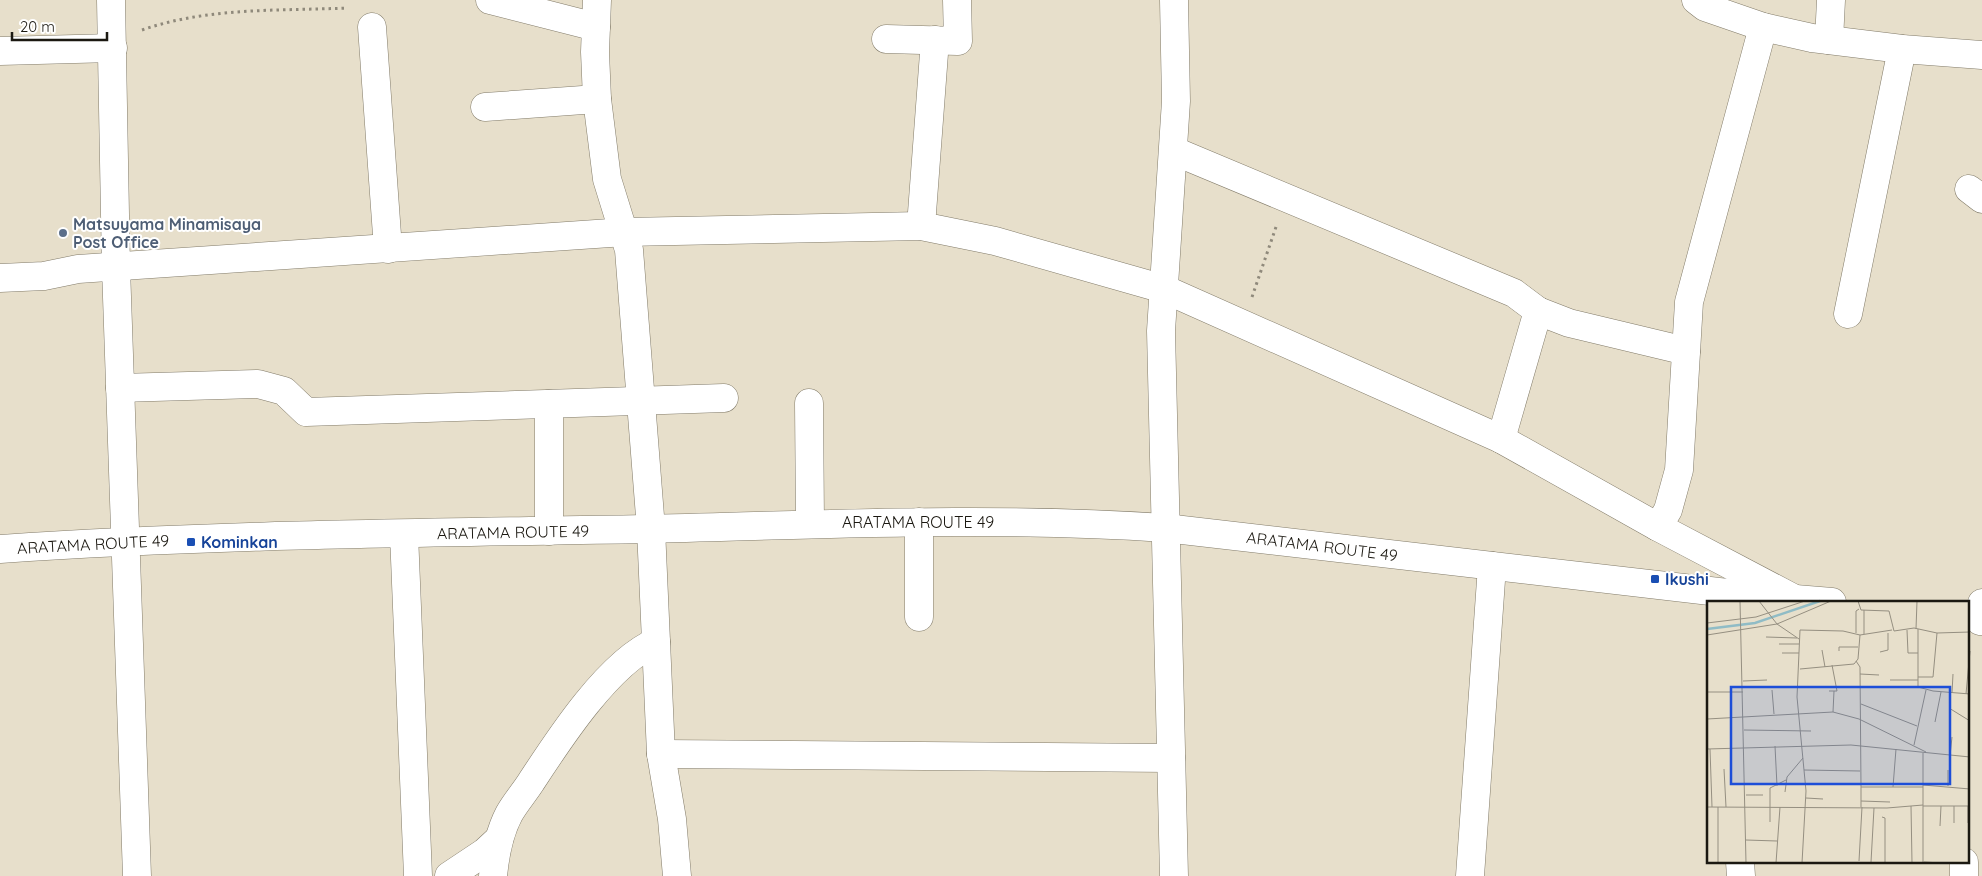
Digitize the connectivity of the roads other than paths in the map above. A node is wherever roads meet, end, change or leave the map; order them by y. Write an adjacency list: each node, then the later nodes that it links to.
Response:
1 (111, 0): 14 (street)
2 (490, 0): 10 (street)
3 (597, 0): 10 (street)
4 (956, 0): 12 (street)
5 (1174, 0): 20 (street)
6 (1696, 0): 9 (street)
7 (1831, 0): 13 (street)
8 (372, 26): 23 (street)
9 (1763, 26): 13 (street); 29 (street)
10 (596, 27): 18 (street)
11 (886, 39): 12 (street)
12 (935, 40): 21 (street)
13 (1829, 40): 15 (street)
14 (112, 43): 16 (street); 24 (street)
15 (1902, 49): 17 (street); 28 (street)
16 (0, 51)
17 (1982, 55)
18 (597, 99): 19 (street); 22 (street)
19 (485, 106)
20 (1174, 151): 26 (street); 27 (street)
21 (921, 226): 22 (street); 26 (street)
22 (625, 232): 23 (street); 32 (street)
23 (388, 249): 24 (street)
24 (116, 268): 25 (street); 30 (street)
25 (0, 278)
26 (1164, 289): 35 (street); 39 (street)
27 (1538, 311): 29 (street); 35 (street)
28 (1848, 314)
29 (1686, 351): 38 (street)
30 (120, 388): 34 (street); 43 (street)
31 (724, 398): 32 (street)
32 (641, 401): 34 (street); 40 (street)
33 (809, 403): 37 (street)
34 (549, 404): 41 (street)
35 (1501, 439): 38 (street)
36 (919, 522): 37 (street, ARATAMA ROUTE 49); 39 (street, ARATAMA ROUTE 49); 49 (street)
37 (810, 523): 40 (street, ARATAMA ROUTE 49)
38 (1658, 527): 46 (street)
39 (1165, 528): 45 (street, ARATAMA ROUTE 49); 52 (street)
40 (652, 529): 41 (street, ARATAMA ROUTE 49); 50 (street)
41 (549, 531): 42 (street, ARATAMA ROUTE 49)
42 (404, 534): 43 (street, ARATAMA ROUTE 49); 55 (street)
43 (127, 540): 44 (street, ARATAMA ROUTE 49); 54 (street)
44 (0, 549)
45 (1492, 566): 47 (street, ARATAMA ROUTE 49); 60 (street)
46 (1791, 597): 47 (street, ARATAMA ROUTE 49); 48 (street, ARATAMA ROUTE 49)
47 (1736, 598)
48 (1824, 601)
49 (919, 617)
50 (656, 642): 51 (street); 53 (street)
51 (661, 754): 52 (street); 58 (street)
52 (1171, 758): 59 (street)
53 (500, 839): 56 (street); 57 (street)
54 (138, 876)
55 (418, 876)
56 (449, 876)
57 (493, 876)
58 (677, 876)
59 (1174, 876)
60 (1470, 876)

